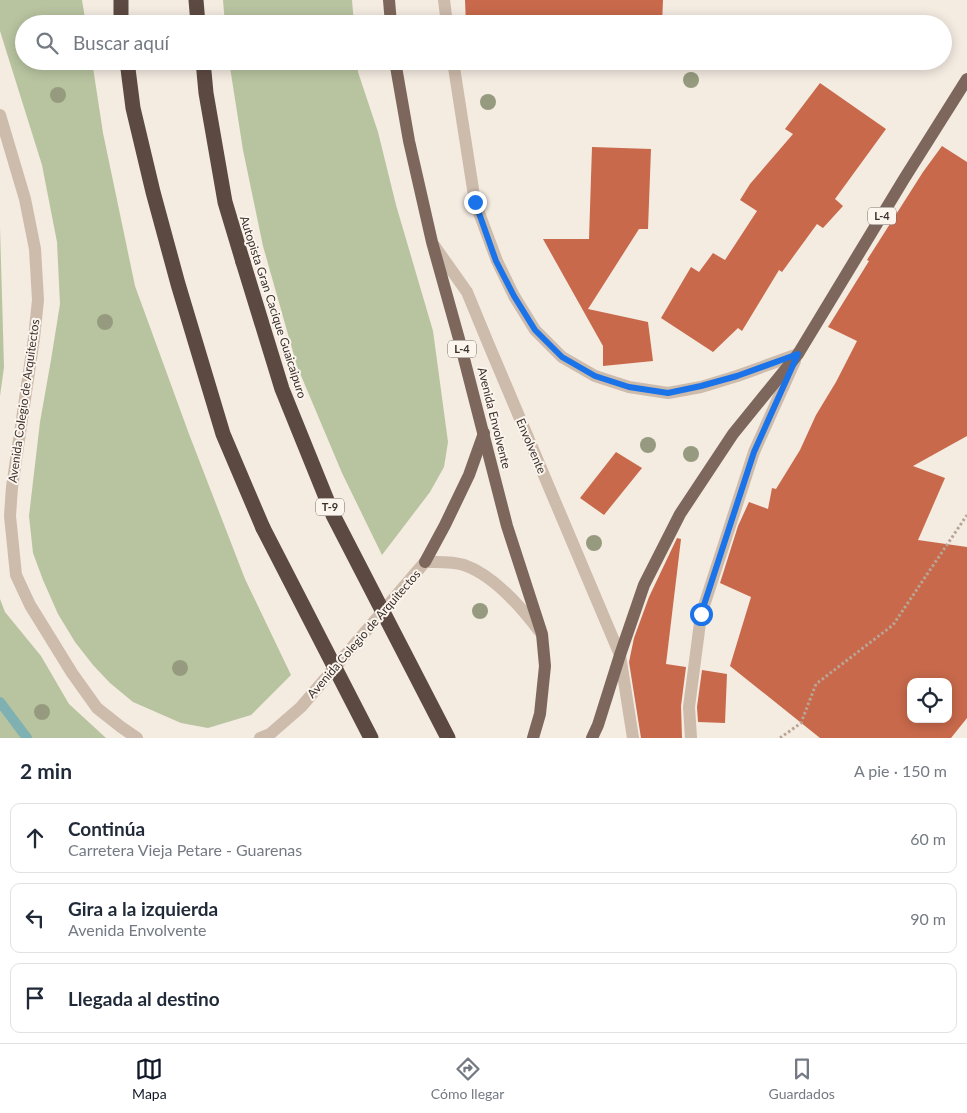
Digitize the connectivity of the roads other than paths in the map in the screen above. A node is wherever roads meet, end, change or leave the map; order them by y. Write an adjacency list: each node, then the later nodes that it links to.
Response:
1 (120, 0): 5 (highway)
2 (196, 0): 6 (highway)
3 (389, 0): 7 (main road)
4 (444, 0): 8 (street)
5 (121, 15)
6 (197, 15)
7 (390, 15)
8 (446, 15)
9 (128, 70): 23 (highway, bridge)
10 (204, 70): 24 (highway, Autopista Gran Cacique Guaicaipuro / T-9, bridge)
11 (397, 70): 15 (main road, Avenida Envolvente / L-4)
12 (454, 70): 16 (street)
13 (967, 78): 16 (main road, L-4)
14 (0, 114): 21 (street, Avenida Colegio de Arquitectos)
15 (432, 242): 17 (main road, Avenida Envolvente / L-4); 20 (street, Envolvente)
16 (798, 354): 20 (main road); 28 (street)
17 (484, 433): 18 (main road); 19 (main road, Avenida Envolvente / L-4)
18 (425, 562): 19 (street, Avenida Colegio de Arquitectos); 22 (street, Avenida Colegio de Arquitectos)
19 (542, 634): 25 (main road, L-4)
20 (620, 655): 26 (main road); 27 (street, Envolvente)
21 (138, 738)
22 (260, 738)
23 (371, 738)
24 (448, 738)
25 (533, 738)
26 (592, 738)
27 (633, 738)
28 (691, 738)

